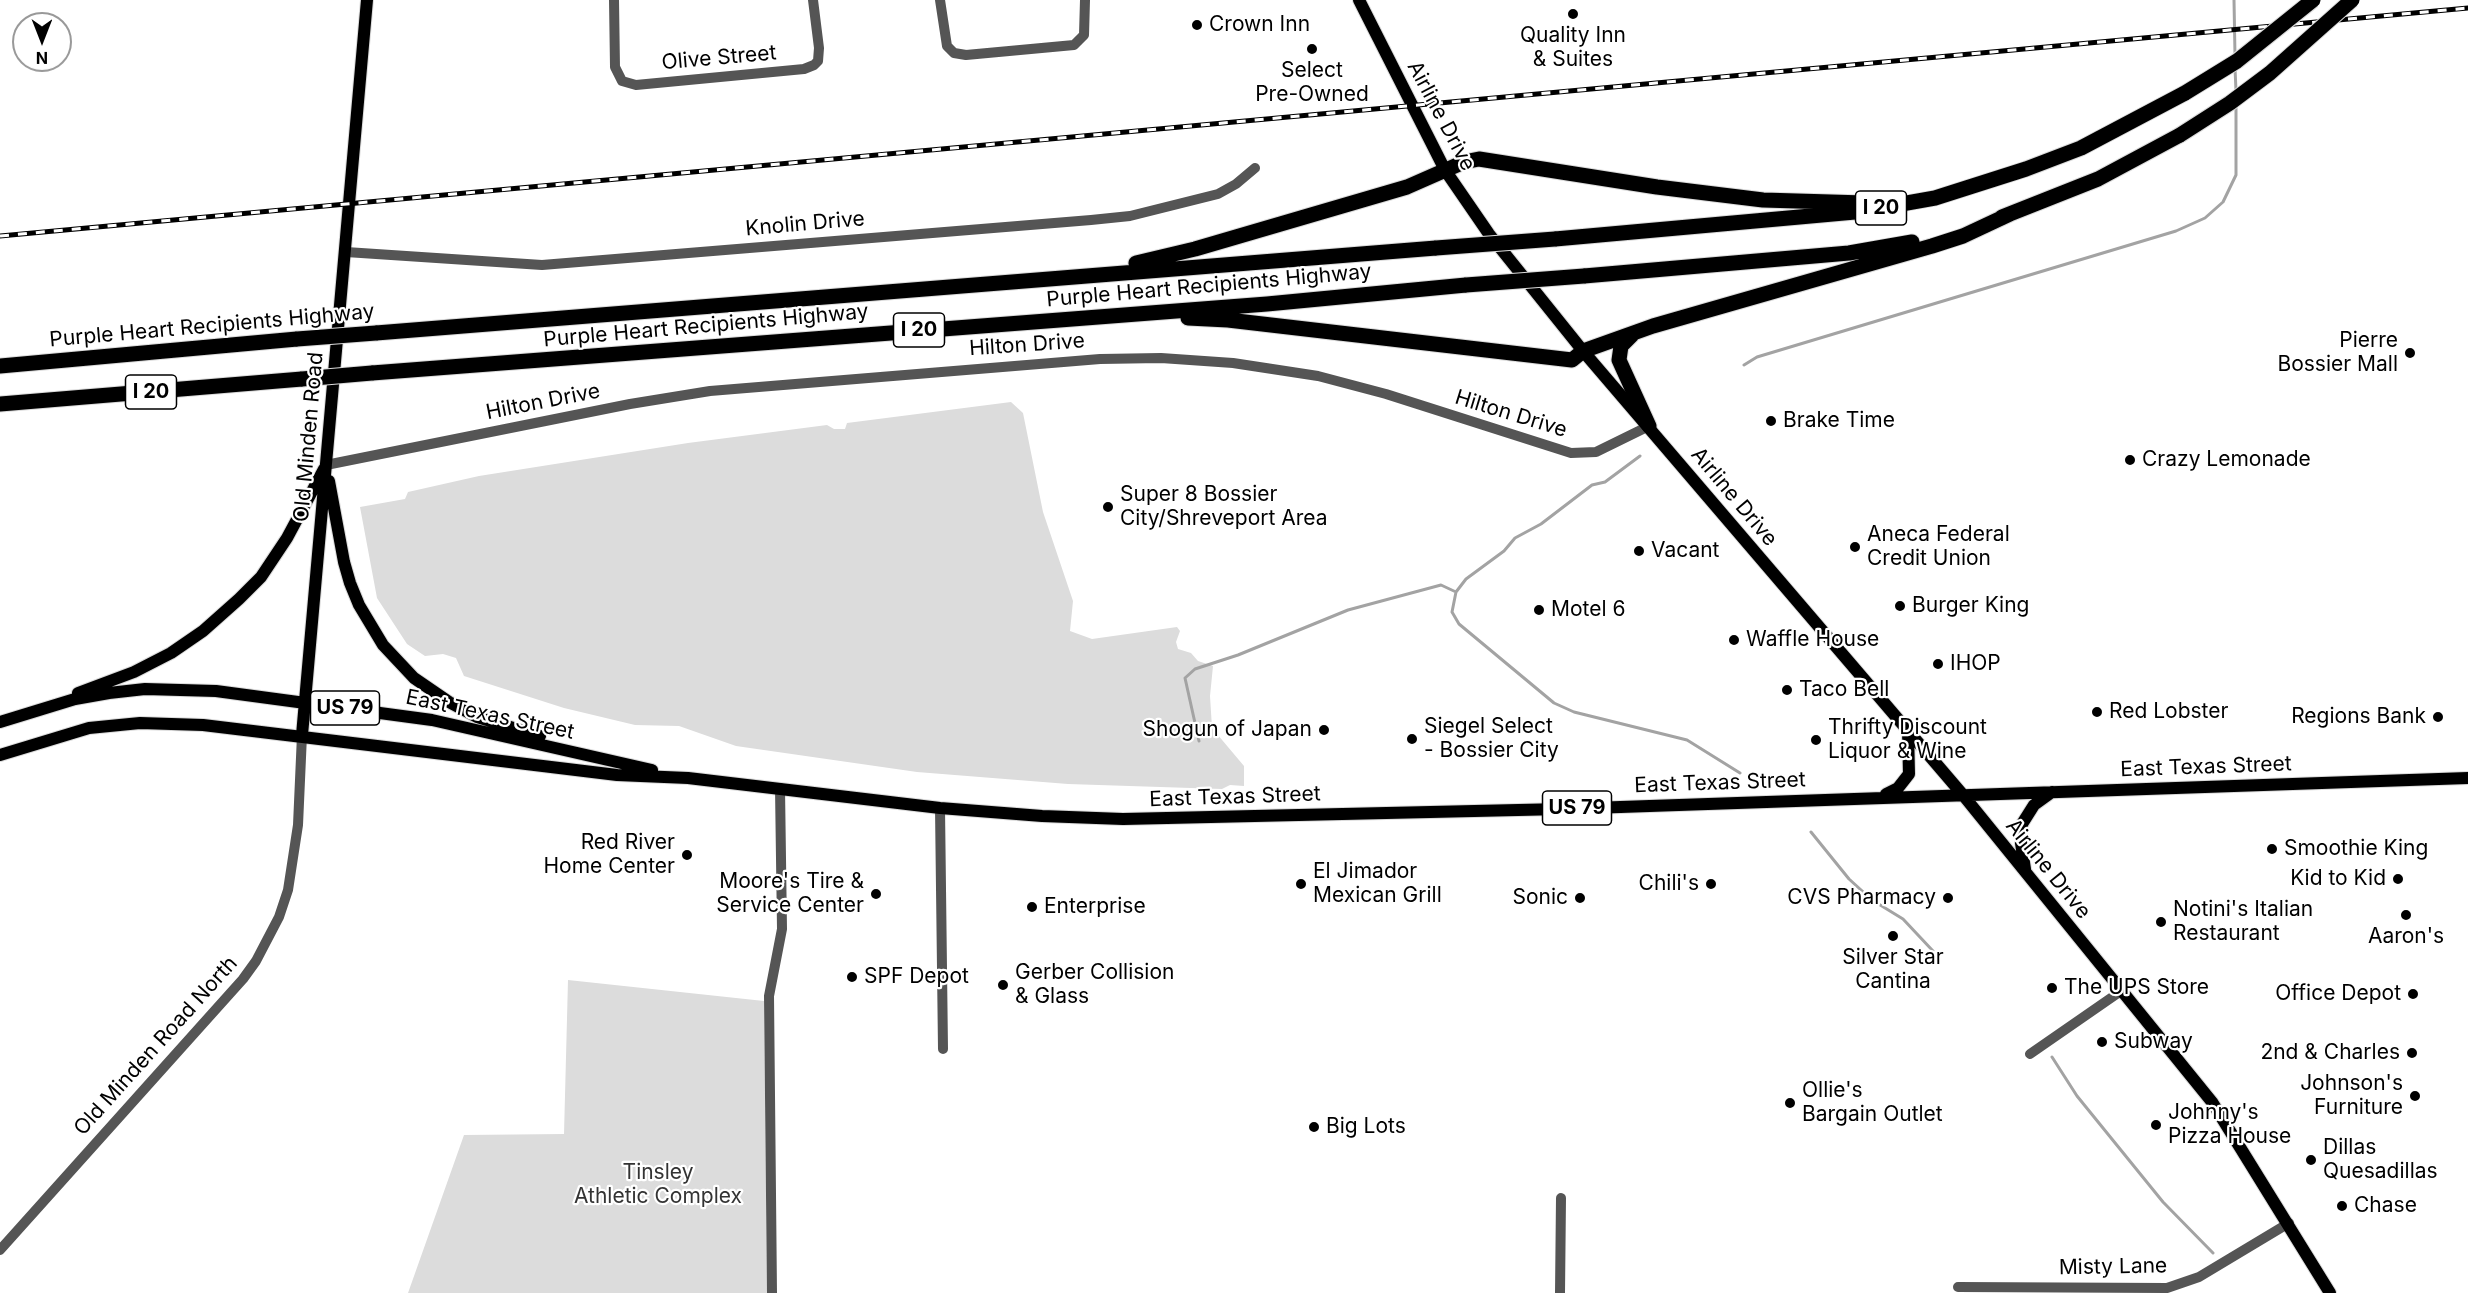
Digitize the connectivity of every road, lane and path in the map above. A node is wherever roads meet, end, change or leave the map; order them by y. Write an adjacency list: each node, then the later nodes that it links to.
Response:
1 (367, 0): 13 (main road, Old Minden Road)
2 (614, 0): 3 (street, Olive Street)
3 (813, 0)
4 (940, 0): 5 (street)
5 (1085, 0)
6 (1359, 0): 10 (main road, Airline Drive)
7 (2313, 0): 11 (highway, Purple Heart Recipients Highway / I 20, bridge)
8 (2352, 0): 12 (highway, Purple Heart Recipients Highway / I 20, bridge)
9 (1255, 168): 13 (street, Knolin Drive)
10 (1445, 170): 11 (highway); 14 (highway); 17 (main road, Airline Drive)
11 (1899, 204): 14 (highway, Purple Heart Recipients Highway / I 20, bridge)
12 (2010, 214): 15 (highway, Purple Heart Recipients Highway / I 20, bridge); 16 (highway)
13 (346, 252): 21 (main road, Old Minden Road)
14 (1013, 282): 18 (highway, Purple Heart Recipients Highway / I 20, bridge)
15 (1104, 316): 17 (highway); 19 (highway, Purple Heart Recipients Highway / I 20, bridge)
16 (1653, 326): 17 (highway); 20 (highway)
17 (1583, 351): 20 (main road, Airline Drive)
18 (0, 366)
19 (0, 404)
20 (1649, 426): 21 (street, Hilton Drive); 25 (main road, Airline Drive)
21 (326, 465): 22 (main road, Old Minden Road); 23 (main road); 28 (main road)
22 (306, 703): 23 (main road, East Texas Street / US 79); 26 (main road, Old Minden Road); 28 (main road, East Texas Street / US 79)
23 (19, 715): 24 (main road, East Texas Street / US 79)
24 (0, 722)
25 (1907, 730): 33 (main road, Airline Drive); 34 (main road)
26 (302, 735): 27 (main road, East Texas Street / US 79); 29 (main road, East Texas Street / US 79); 42 (street, Old Minden Road North)
27 (0, 755)
28 (632, 766): 29 (main road, East Texas Street / US 79)
29 (688, 778): 31 (main road, East Texas Street / US 79)
30 (2468, 778): 32 (main road, East Texas Street / US 79)
31 (780, 788): 35 (main road, East Texas Street / US 79); 45 (street)
32 (2052, 792): 33 (main road, East Texas Street / US 79); 36 (main road)
33 (1963, 795): 34 (main road, East Texas Street / US 79); 36 (main road, Airline Drive)
34 (1879, 797): 35 (main road, East Texas Street / US 79)
35 (940, 808): 38 (street)
36 (2026, 873): 37 (main road, Airline Drive)
37 (2121, 991): 39 (street); 41 (main road, Airline Drive)
38 (943, 1049)
39 (2030, 1054)
40 (1561, 1198): 46 (street)
41 (2289, 1223): 44 (street, Misty Lane); 47 (main road, Airline Drive)
42 (0, 1250)
43 (1958, 1287): 44 (street, Misty Lane)
44 (2168, 1290)
45 (772, 1293)
46 (1560, 1293)
47 (2330, 1293)

